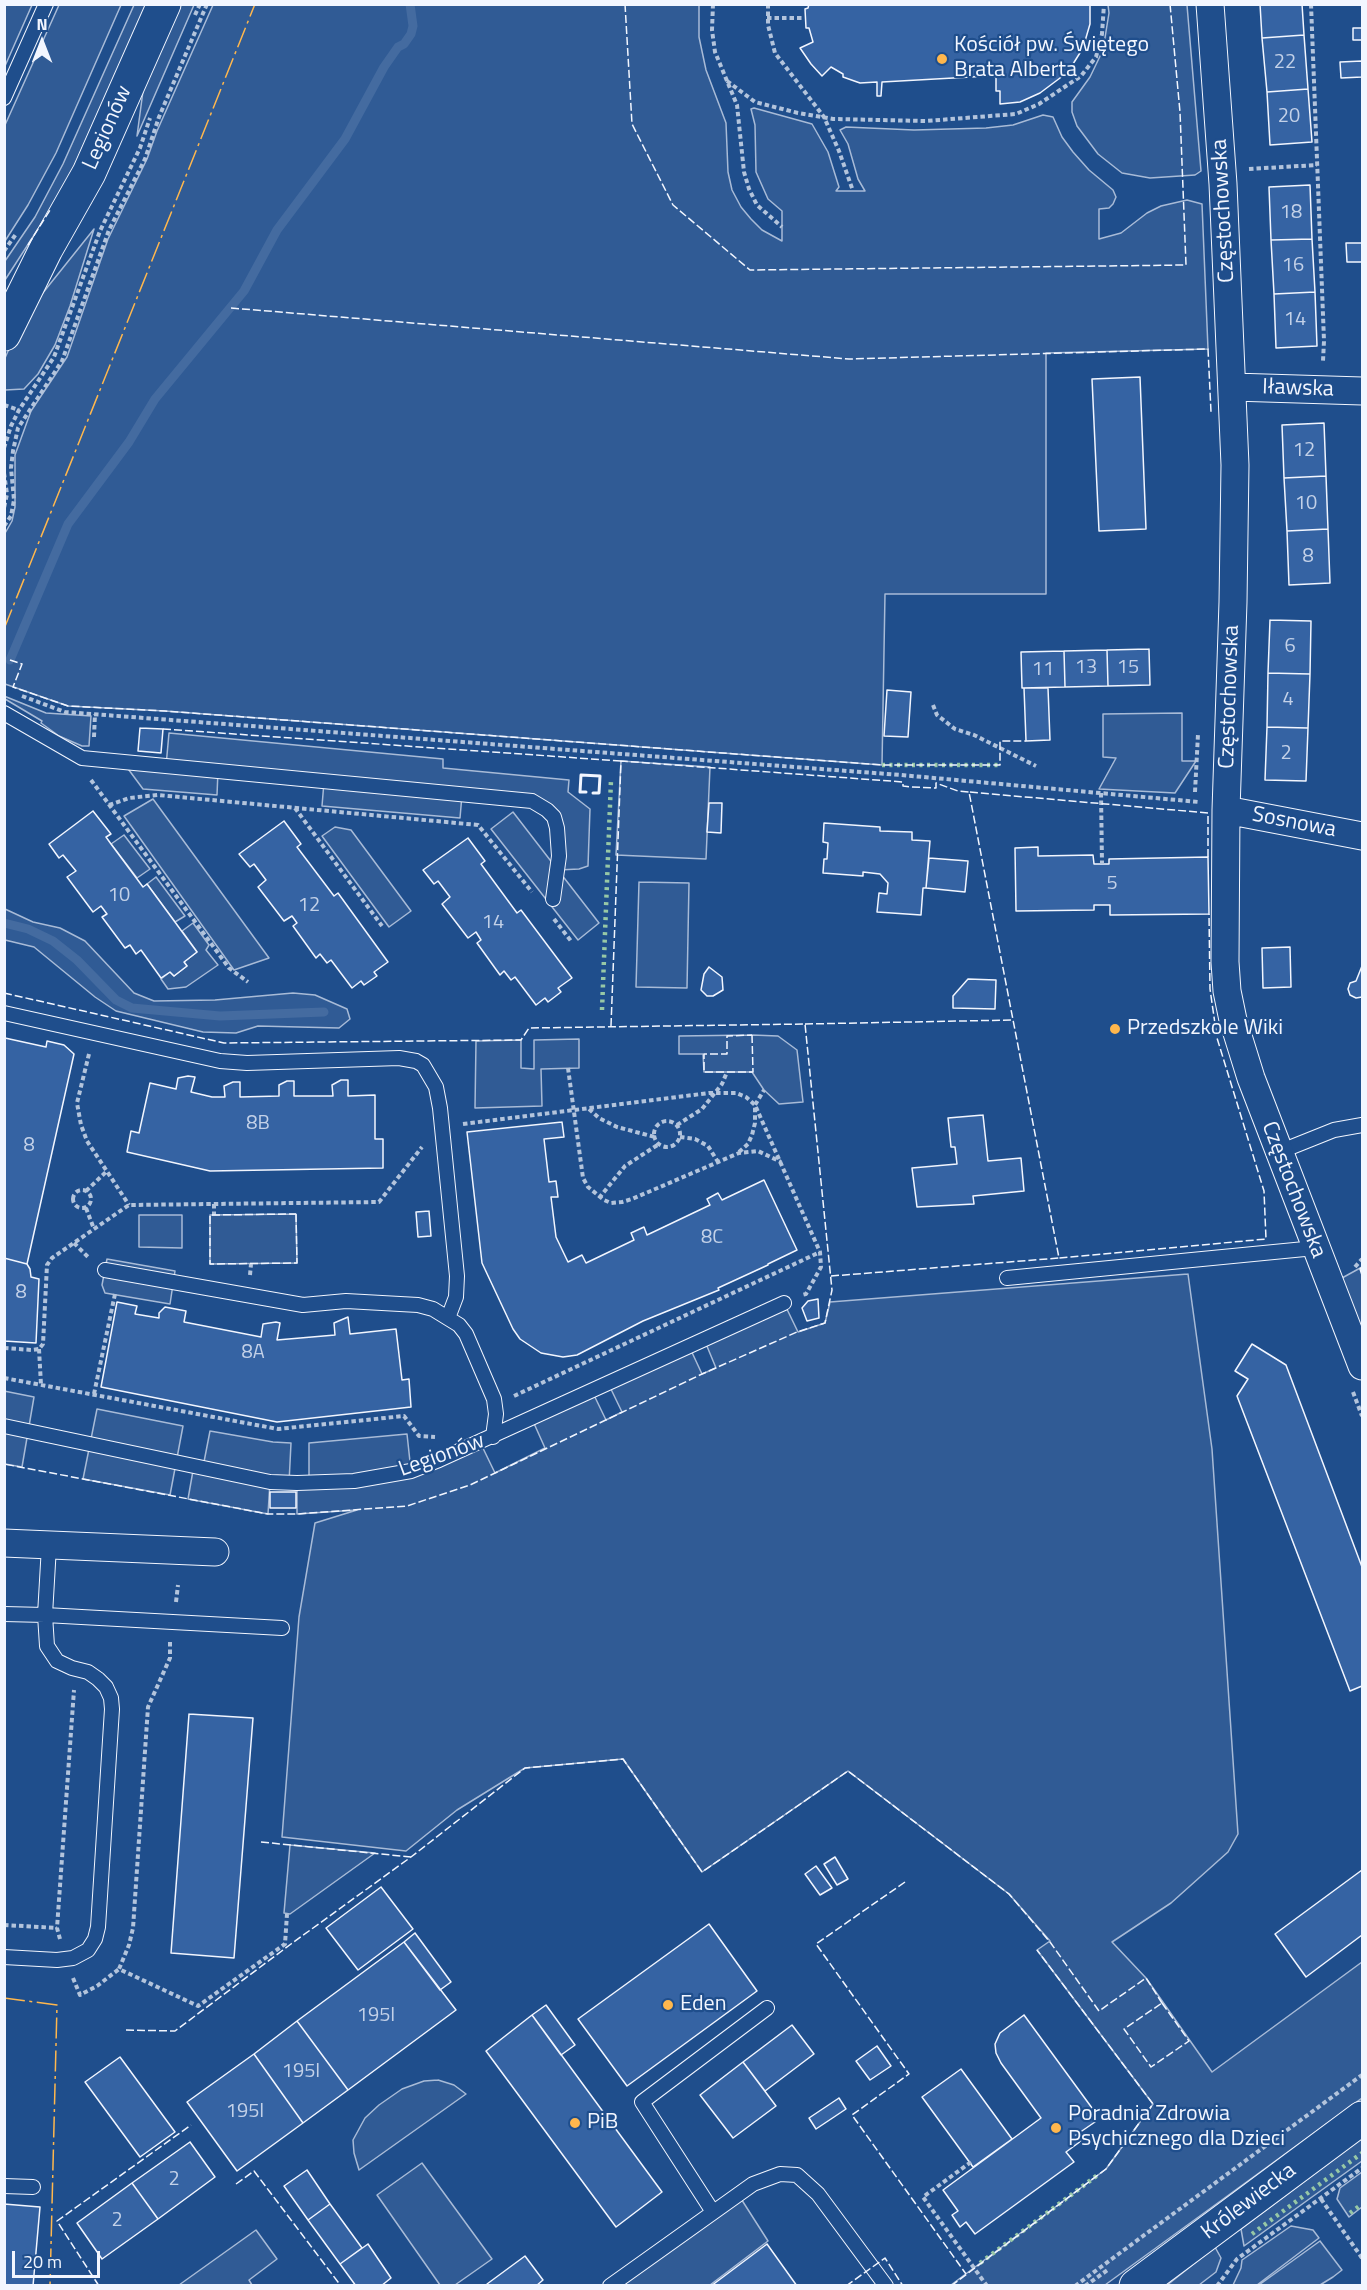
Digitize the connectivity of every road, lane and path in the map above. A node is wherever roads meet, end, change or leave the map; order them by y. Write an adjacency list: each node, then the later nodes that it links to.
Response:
1 (46, 4): 14 (lane)
2 (164, 4): 22 (street, Legionów)
3 (200, 4): 12 (path)
4 (207, 4): 33 (path)
5 (713, 4): 13 (path)
6 (768, 4): 10 (path)
7 (1104, 4): 16 (path)
8 (1210, 4): 18 (street, Częstochowska)
9 (1311, 4): 17 (path)
10 (767, 18): 11 (path); 16 (path)
11 (804, 18)
12 (190, 26)
13 (727, 81): 16 (path); 20 (path)
14 (4, 98)
15 (152, 113): 30 (path)
16 (824, 117): 19 (path)
17 (1317, 165): 18 (path); 27 (path)
18 (1222, 171): 26 (street, Częstochowska)
19 (853, 191)
20 (782, 227)
21 (19, 230): 23 (path)
22 (46, 249): 24 (street, Legionów); 25 (street, Legionów)
23 (4, 251)
24 (4, 297)
25 (4, 334)
26 (1233, 387): 27 (street, Iławska); 46 (street, Częstochowska)
27 (1322, 389): 28 (street, Iławska)
28 (1362, 391)
29 (4, 405): 30 (path)
30 (19, 410): 32 (path)
31 (4, 423): 32 (path)
32 (11, 426): 33 (path); 34 (path)
33 (18, 428): 37 (path)
34 (4, 448)
35 (4, 472): 36 (path)
36 (4, 508)
37 (4, 526)
38 (13, 693): 41 (path)
39 (933, 705): 43 (path)
40 (4, 713): 42 (lane)
41 (95, 714): 42 (path); 44 (path)
42 (93, 759): 45 (path); 51 (lane)
43 (1036, 766)
44 (1101, 793): 46 (path); 49 (path)
45 (108, 805): 47 (path); 55 (path)
46 (1215, 806): 48 (street, Sosnowa); 71 (street, Częstochowska)
47 (295, 808): 50 (path); 53 (path)
48 (1362, 836)
49 (1102, 864)
50 (535, 896)
51 (553, 899)
52 (550, 914): 54 (path)
53 (381, 926)
54 (571, 941)
55 (248, 982)
56 (4, 1012): 67 (lane)
57 (90, 1049): 75 (path)
58 (568, 1068): 64 (path)
59 (727, 1072): 61 (path)
60 (764, 1090): 62 (path)
61 (715, 1093): 62 (path); 63 (path); 65 (path)
62 (754, 1105): 72 (path); 74 (path)
63 (588, 1109): 64 (path); 68 (path)
64 (573, 1111): 67 (path); 77 (path)
65 (677, 1125): 68 (path); 69 (path)
66 (1362, 1125): 71 (lane)
67 (441, 1126): 79 (path); 93 (lane)
68 (654, 1137): 70 (path)
69 (680, 1137): 70 (path); 73 (path)
70 (659, 1144): 77 (path)
71 (1279, 1152): 83 (street, Częstochowska)
72 (739, 1153): 73 (path); 74 (path)
73 (718, 1162): 77 (path)
74 (781, 1162): 84 (path)
75 (107, 1171): 76 (path); 78 (path)
76 (86, 1191): 80 (path); 80 (path)
77 (599, 1198)
78 (129, 1204): 79 (path); 82 (path)
79 (214, 1204): 81 (path)
80 (86, 1208): 82 (path)
81 (214, 1215)
82 (94, 1229): 95 (path)
83 (1315, 1248): 90 (lane); 96 (street, Częstochowska)
84 (820, 1252): 92 (path); 100 (path)
85 (1351, 1258): 87 (path)
86 (1362, 1259): 87 (path)
87 (1355, 1268): 89 (path)
88 (105, 1270): 93 (lane)
89 (1358, 1277)
90 (1007, 1278)
91 (124, 1296): 99 (path)
92 (784, 1303): 103 (lane, Legionów)
93 (447, 1318): 100 (lane)
94 (4, 1348): 95 (path)
95 (39, 1349): 98 (path)
96 (1362, 1366)
97 (4, 1378): 98 (path)
98 (41, 1385): 99 (path)
99 (94, 1394): 102 (path)
100 (495, 1409): 103 (lane)
101 (4, 1426): 103 (lane, Legionów)
102 (437, 1437)
103 (493, 1437)
104 (4, 1543): 105 (street)
105 (49, 1546): 106 (street); 110 (lane)
106 (216, 1552)
107 (178, 1585): 108 (path)
108 (176, 1605)
109 (4, 1614): 110 (lane)
110 (45, 1616): 111 (lane); 116 (lane)
111 (282, 1628)
112 (170, 1639): 117 (path)
113 (71, 1685): 115 (path)
114 (287, 1914): 117 (path)
115 (4, 1925)
116 (4, 1957)
117 (119, 1969): 118 (path)
118 (72, 1977)
119 (767, 2007): 127 (lane)
120 (1362, 2074): 132 (path)
121 (1362, 2118): 133 (street, Królewiecka)
122 (971, 2162): 131 (path)
123 (1362, 2168): 126 (path)
124 (4, 2186): 125 (lane)
125 (33, 2187)
126 (1321, 2199): 128 (path); 134 (path)
127 (713, 2212): 129 (lane); 130 (lane)
128 (1362, 2258)
129 (610, 2286)
130 (886, 2286)
131 (987, 2286)
132 (1075, 2286)
133 (1136, 2286)
134 (1217, 2286)

